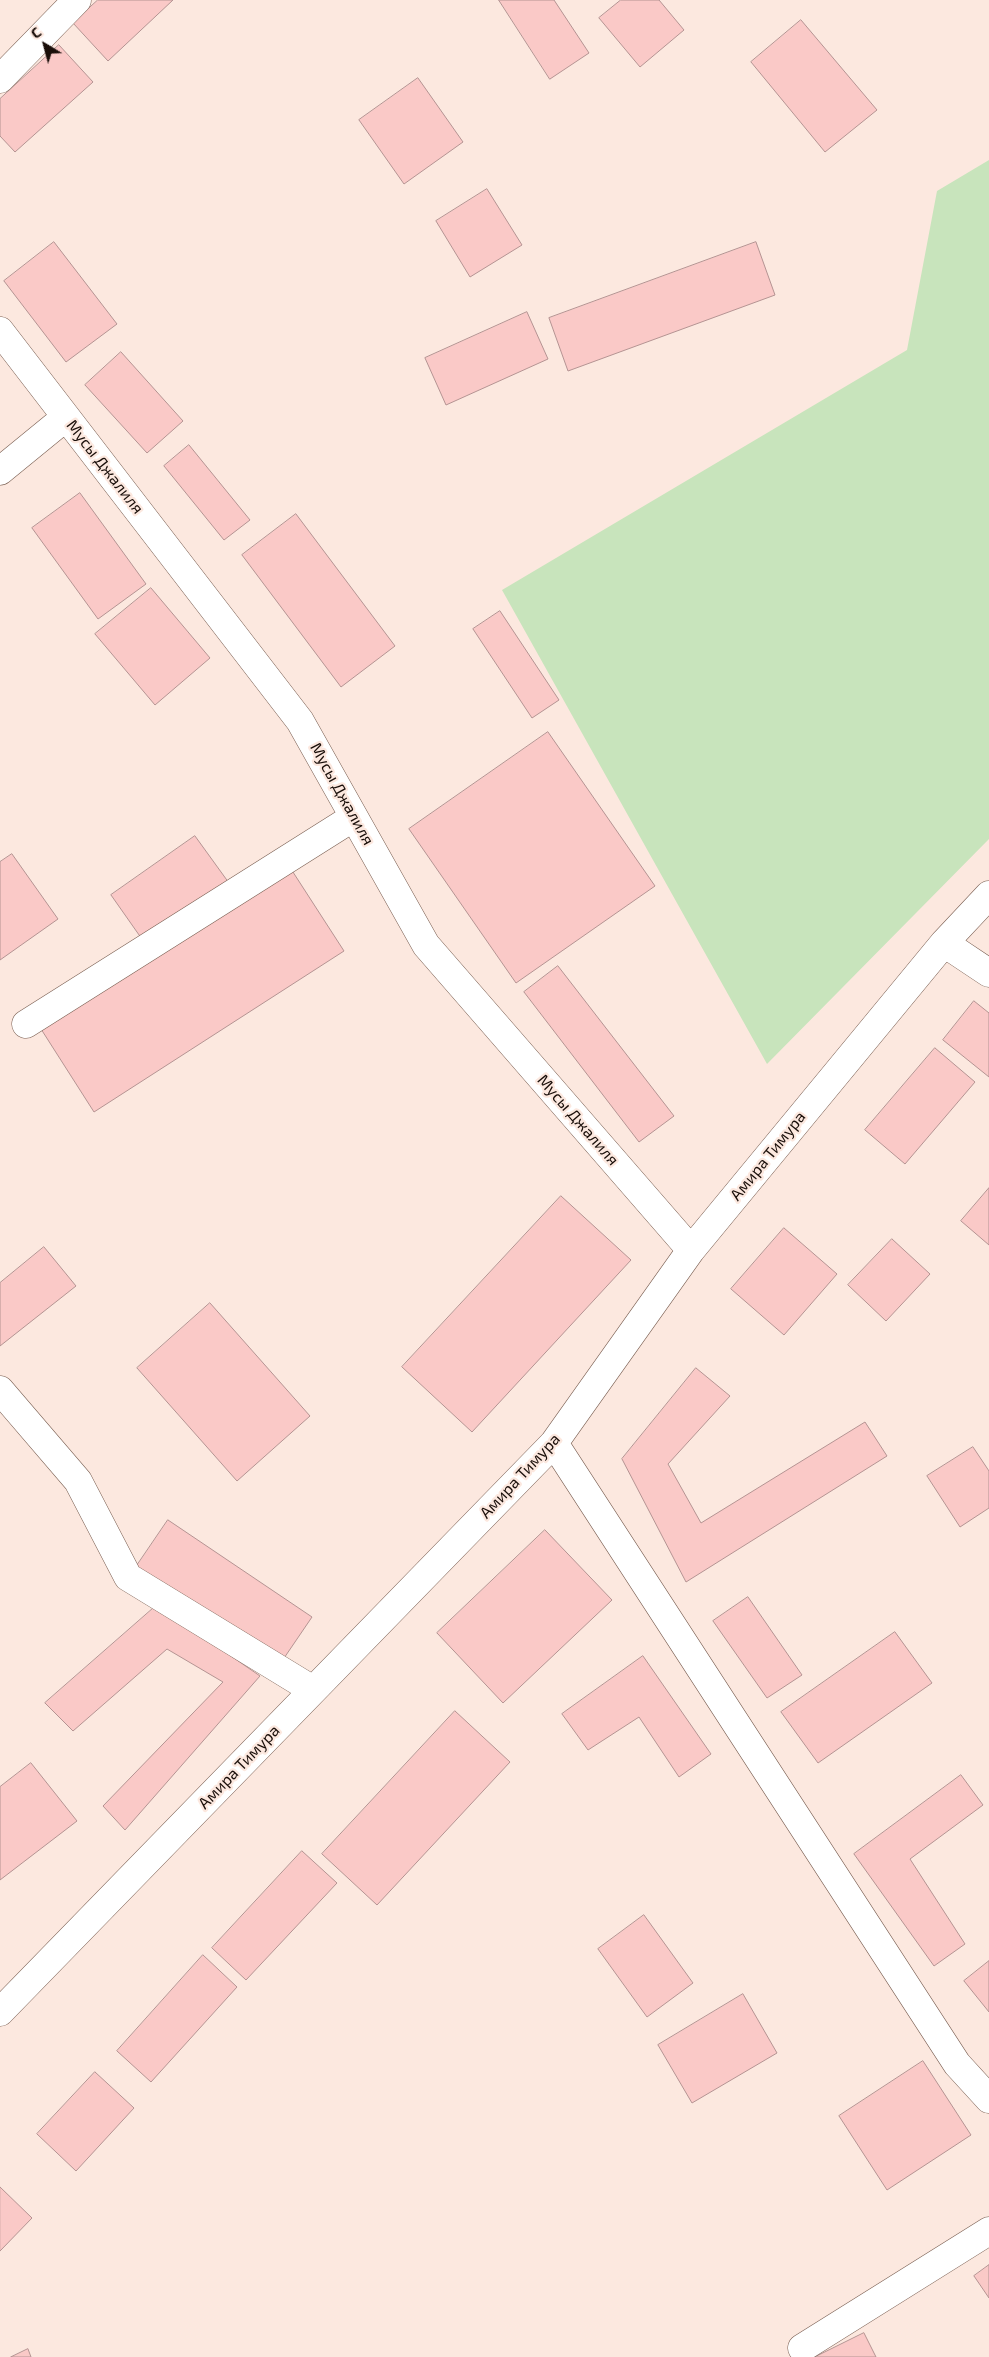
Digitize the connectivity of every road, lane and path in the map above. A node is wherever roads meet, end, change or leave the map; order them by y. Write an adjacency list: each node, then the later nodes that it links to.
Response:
1 (77, 0): 2 (street)
2 (0, 79)
3 (0, 330): 4 (street, Мусы Джалиля)
4 (66, 417): 5 (street); 6 (street, Мусы Джалиля)
5 (0, 470)
6 (354, 818): 10 (street); 11 (street, Мусы Джалиля)
7 (989, 895): 8 (street, Амира Тимура)
8 (944, 943): 9 (street); 11 (street, Амира Тимура)
9 (989, 973)
10 (26, 1024)
11 (691, 1250): 13 (street, Амира Тимура)
12 (0, 1390): 14 (street)
13 (554, 1443): 14 (street, Амира Тимура); 16 (street)
14 (314, 1690): 15 (street, Амира Тимура)
15 (0, 2012)
16 (989, 2099)
17 (989, 2231): 18 (street)
18 (802, 2348)

